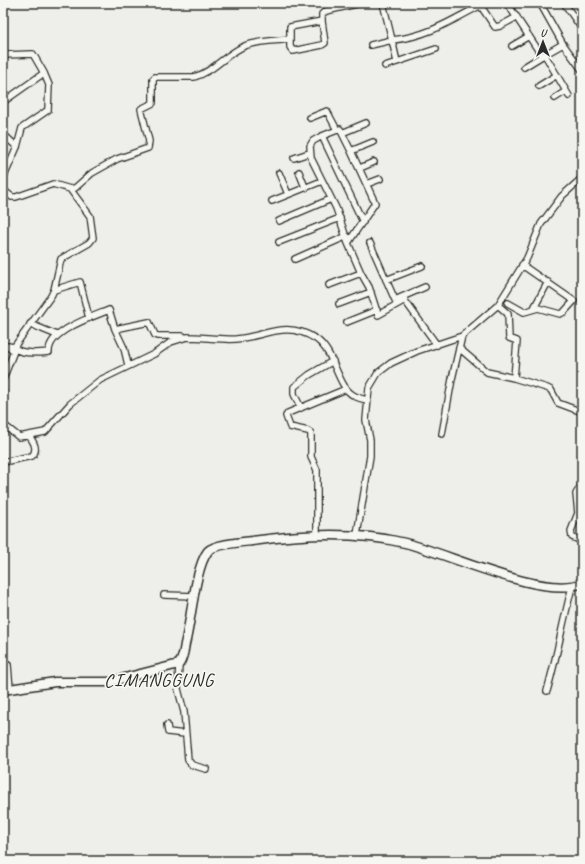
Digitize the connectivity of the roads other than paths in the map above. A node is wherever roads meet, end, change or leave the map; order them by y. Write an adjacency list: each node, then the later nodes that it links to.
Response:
1 (361, 3): 8 (street)
2 (383, 3): 12 (street)
3 (507, 3): 7 (street)
4 (540, 3): 13 (street)
5 (564, 3): 9 (street)
6 (482, 4): 7 (street); 12 (street)
7 (517, 17): 10 (street)
8 (322, 21): 11 (street); 11 (street)
9 (582, 30)
10 (529, 36): 15 (street); 17 (street)
11 (290, 39): 48 (street)
12 (392, 40): 14 (street); 19 (street)
13 (563, 44): 17 (street); 22 (street)
14 (371, 45)
15 (512, 46)
16 (436, 49): 19 (street)
17 (543, 55): 21 (street); 24 (street)
18 (3, 56): 23 (street)
19 (397, 62): 20 (street)
20 (385, 66)
21 (524, 67)
22 (582, 70)
23 (44, 73): 27 (street); 34 (street)
24 (557, 75): 25 (street); 26 (street)
25 (539, 86)
26 (555, 98)
27 (3, 102)
28 (310, 118): 30 (street)
29 (366, 123): 30 (street)
30 (339, 132): 32 (street); 35 (street)
31 (3, 134): 34 (street)
32 (322, 136): 36 (street); 55 (street)
33 (373, 142): 35 (street)
34 (17, 147): 43 (street)
35 (351, 151): 39 (street)
36 (310, 153): 37 (street); 45 (street)
37 (294, 158)
38 (374, 162): 39 (street)
39 (360, 168): 46 (street)
40 (299, 172): 47 (street)
41 (279, 173): 50 (street)
42 (582, 178): 61 (street)
43 (3, 179)
44 (380, 179): 46 (street)
45 (322, 181): 47 (street); 51 (street)
46 (368, 184): 55 (street)
47 (305, 187): 50 (street)
48 (70, 189): 49 (street); 68 (street)
49 (3, 190)
50 (288, 194): 52 (street)
51 (331, 199): 53 (street); 54 (street)
52 (272, 201)
53 (340, 218): 56 (street); 57 (street)
54 (279, 221)
55 (363, 222): 58 (street)
56 (347, 236): 58 (street); 60 (street)
57 (279, 242)
58 (348, 243): 63 (street)
59 (370, 243): 64 (street)
60 (294, 259)
61 (522, 265): 65 (street); 73 (street)
62 (422, 266): 64 (street)
63 (361, 273): 66 (street); 69 (street)
64 (386, 280): 70 (street)
65 (548, 282): 74 (street); 74 (street)
66 (329, 285)
67 (424, 287): 70 (street)
68 (54, 290): 76 (street); 78 (street)
69 (371, 292): 72 (street); 75 (street)
70 (404, 299): 75 (street); 83 (street)
71 (508, 303): 74 (street)
72 (339, 304)
73 (498, 305): 81 (street); 88 (street)
74 (534, 308)
75 (377, 310): 77 (street)
76 (89, 318): 79 (street); 80 (street)
77 (347, 322)
78 (30, 324): 80 (street); 84 (street)
79 (115, 329): 82 (street); 87 (street)
80 (57, 335): 84 (street)
81 (462, 336): 83 (street); 85 (street)
82 (187, 337): 86 (street); 87 (street)
83 (437, 345): 91 (street)
84 (9, 347): 89 (street)
85 (459, 348): 88 (street); 95 (street)
86 (332, 361): 90 (street); 92 (street)
87 (128, 365): 96 (street)
88 (514, 378): 93 (street)
89 (3, 379)
90 (346, 389): 91 (street); 92 (street)
91 (367, 400): 100 (street)
92 (302, 408): 99 (street)
93 (582, 412)
94 (4, 424): 96 (street)
95 (442, 434)
96 (30, 436): 97 (street)
97 (3, 462)
98 (582, 484): 101 (street)
99 (317, 535): 100 (street); 104 (street)
100 (357, 535): 102 (street)
101 (582, 541)
102 (578, 584): 108 (street)
103 (164, 595): 104 (street)
104 (195, 596): 105 (street)
105 (179, 664): 107 (street); 110 (street)
106 (8, 665): 107 (street)
107 (6, 690)
108 (547, 691)
109 (167, 725): 110 (street)
110 (185, 734): 111 (street)
111 (206, 769)

